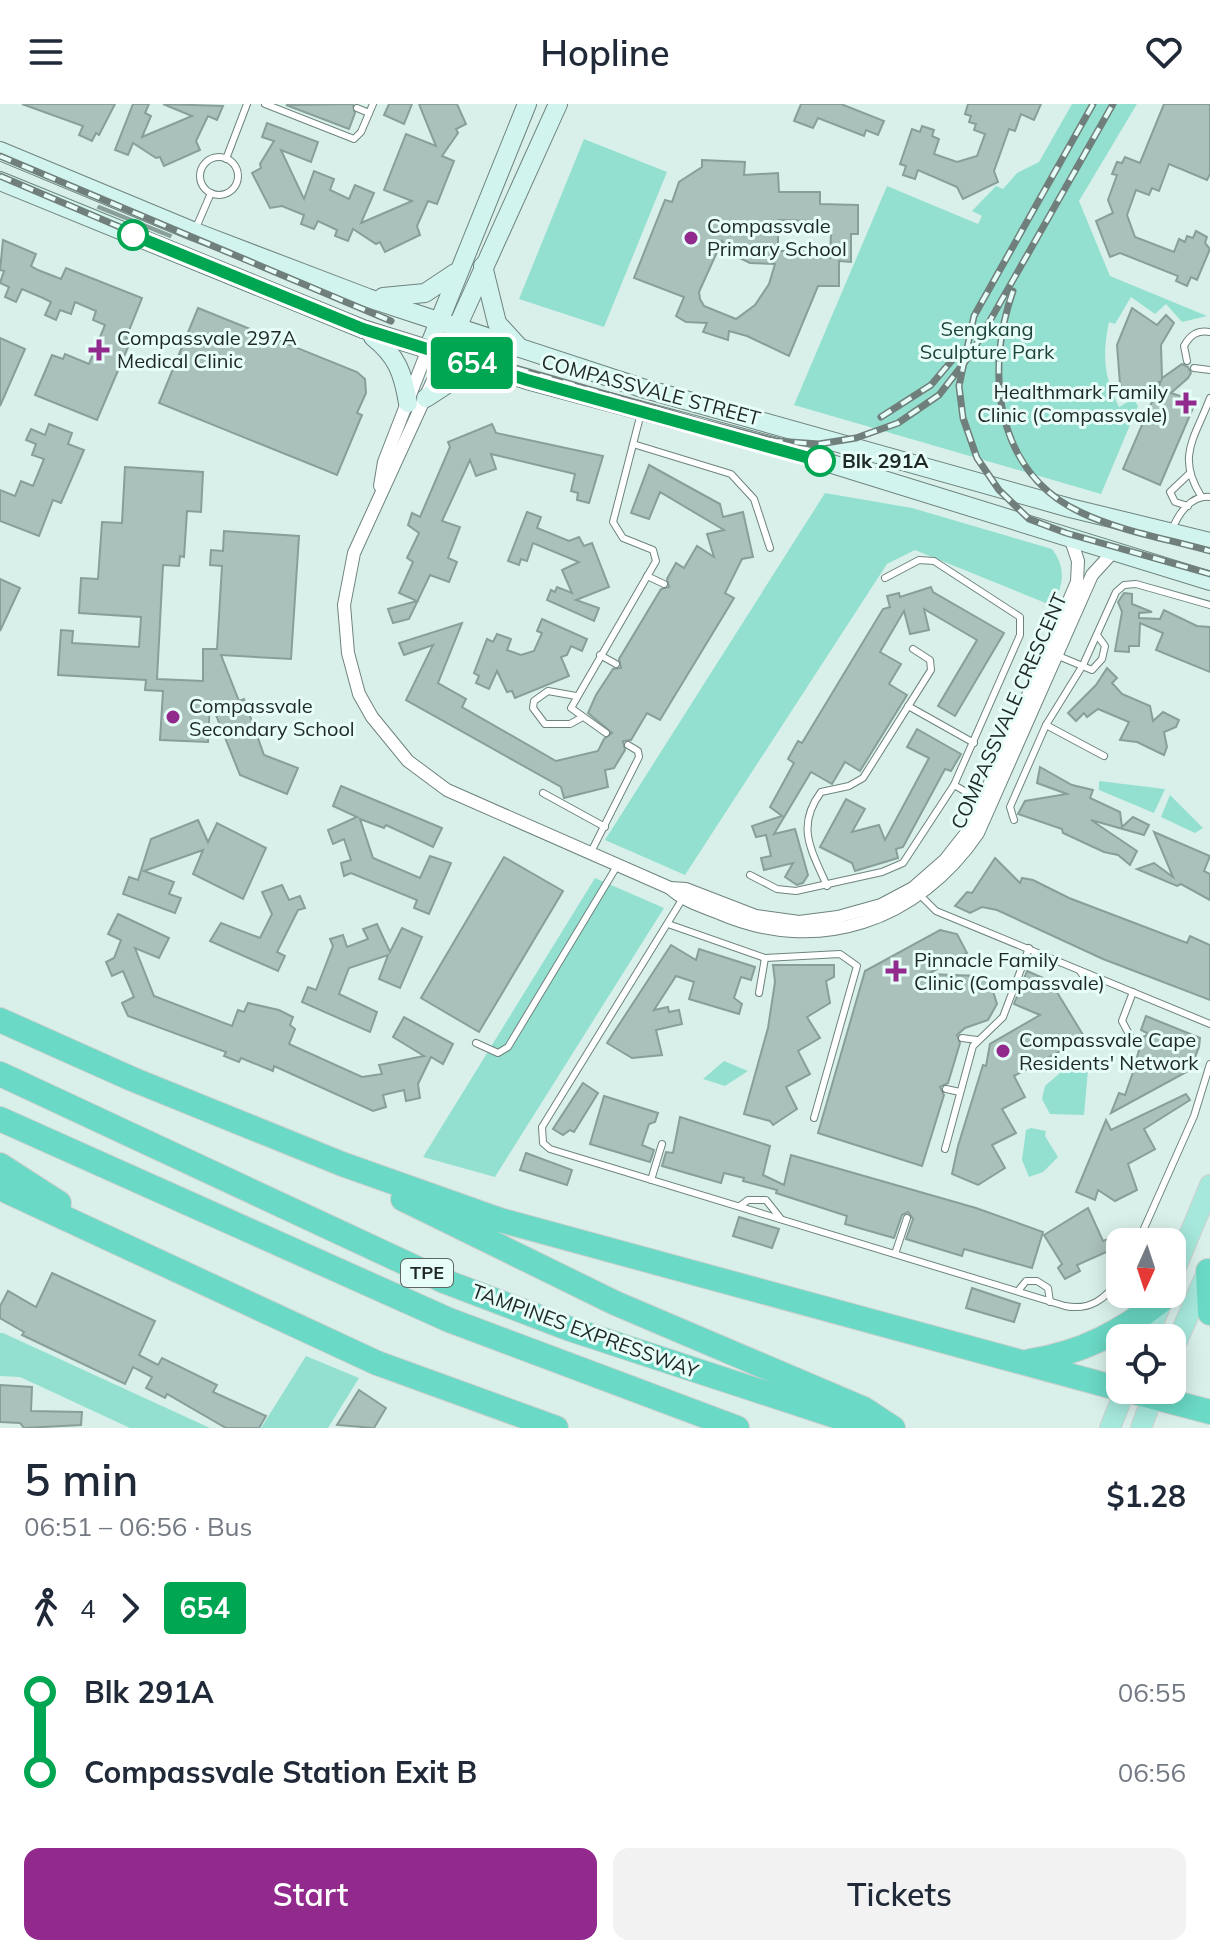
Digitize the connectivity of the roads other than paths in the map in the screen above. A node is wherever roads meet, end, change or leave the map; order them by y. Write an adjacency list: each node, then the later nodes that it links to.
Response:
1 (247, 104): 9 (lane)
2 (265, 104): 7 (lane)
3 (373, 104): 7 (lane)
4 (527, 104): 14 (street)
5 (558, 104): 13 (street)
6 (357, 108): 7 (lane)
7 (369, 113)
8 (0, 151): 12 (street, COMPASSVALE STREET)
9 (226, 159): 11 (lane); 11 (lane)
10 (0, 181): 17 (street, COMPASSVALE STREET)
11 (211, 193): 12 (lane)
12 (195, 232): 15 (street, COMPASSVALE STREET)
13 (482, 265): 16 (street); 19 (street)
14 (458, 270): 15 (street); 16 (street)
15 (368, 298): 16 (street, COMPASSVALE STREET)
16 (447, 324): 19 (street, COMPASSVALE STREET); 20 (street)
17 (363, 329): 20 (street, COMPASSVALE STREET); 27 (street)
18 (1210, 332): 21 (lane)
19 (520, 348): 35 (street, COMPASSVALE STREET)
20 (436, 352): 25 (street, COMPASSVALE STREET); 27 (street, COMPASSVALE CRESCENT); 27 (street, COMPASSVALE CRESCENT)
21 (1187, 361)
22 (1194, 368): 23 (lane)
23 (1210, 370): 24 (lane)
24 (1210, 378)
25 (527, 380): 27 (street); 28 (street, COMPASSVALE STREET)
26 (1210, 398): 30 (lane)
27 (417, 400): 31 (street, COMPASSVALE CRESCENT); 31 (street, COMPASSVALE CRESCENT)
28 (642, 409): 29 (lane); 36 (street, COMPASSVALE STREET)
29 (633, 444): 38 (lane); 40 (lane)
30 (1189, 474): 32 (lane); 34 (lane)
31 (379, 493): 64 (street, COMPASSVALE CRESCENT)
32 (1201, 496): 33 (lane); 34 (lane)
33 (1210, 497)
34 (1188, 506): 35 (lane)
35 (1172, 530): 37 (street, COMPASSVALE STREET)
36 (1071, 540): 39 (street, COMPASSVALE STREET); 47 (street, COMPASSVALE CRESCENT)
37 (1210, 542)
38 (770, 548)
39 (1113, 552): 42 (street, COMPASSVALE STREET); 47 (street, COMPASSVALE CRESCENT)
40 (647, 576): 43 (lane); 48 (lane)
41 (885, 578): 56 (lane)
42 (1210, 581)
43 (664, 584)
44 (1210, 605): 45 (lane)
45 (1097, 635): 50 (lane); 50 (lane)
46 (913, 649): 52 (lane)
47 (1054, 654): 50 (lane); 61 (street, COMPASSVALE CRESCENT)
48 (600, 655): 49 (lane); 51 (lane)
49 (616, 664)
50 (1083, 665): 54 (lane)
51 (576, 696): 53 (lane); 53 (lane)
52 (908, 706): 56 (lane); 67 (lane)
53 (581, 718): 55 (lane)
54 (1046, 725): 58 (lane); 62 (lane)
55 (606, 733)
56 (974, 743): 59 (lane)
57 (628, 745): 63 (lane)
58 (1104, 756)
59 (954, 785): 61 (lane); 67 (lane)
60 (543, 793): 63 (lane)
61 (988, 804): 68 (street, COMPASSVALE CRESCENT)
62 (1014, 820)
63 (605, 827): 64 (lane)
64 (590, 854): 65 (street, COMPASSVALE CRESCENT)
65 (617, 865): 69 (street, COMPASSVALE CRESCENT); 80 (lane)
66 (750, 875): 67 (lane)
67 (827, 886)
68 (916, 892): 69 (street, COMPASSVALE CRESCENT); 71 (lane)
69 (684, 894): 70 (lane)
70 (668, 924): 72 (lane); 91 (lane)
71 (1029, 948): 73 (lane); 79 (lane)
72 (765, 958): 74 (lane); 85 (lane)
73 (1133, 992): 76 (lane); 77 (lane)
74 (759, 993)
75 (5, 1021): 89 (highway)
76 (1210, 1024)
77 (1130, 1036)
78 (962, 1038): 79 (lane)
79 (977, 1040): 84 (lane)
80 (476, 1043)
81 (1210, 1064): 97 (lane)
82 (0, 1074): 116 (highway, TAMPINES EXPRESSWAY / TPE)
83 (946, 1089): 84 (lane)
84 (960, 1092): 88 (lane)
85 (814, 1118)
86 (0, 1119): 115 (highway, TAMPINES EXPRESSWAY / TPE)
87 (662, 1144): 91 (lane)
88 (945, 1149)
89 (342, 1164): 108 (highway); 117 (highway)
90 (0, 1165): 101 (highway)
91 (651, 1180): 94 (lane)
92 (1210, 1185): 98 (main road)
93 (0, 1188): 101 (highway)
94 (740, 1206): 96 (lane); 96 (lane)
95 (907, 1218): 99 (lane)
96 (781, 1219): 99 (lane)
97 (1144, 1228)
98 (1186, 1243)
99 (895, 1254): 102 (lane)
100 (1209, 1269): 106 (highway); 107 (main road)
101 (175, 1271): 114 (highway)
102 (1018, 1291): 104 (lane); 104 (lane)
103 (1106, 1295): 104 (lane)
104 (1050, 1302)
105 (1151, 1308): 108 (highway)
106 (1210, 1313)
107 (1185, 1324)
108 (1019, 1362): 109 (highway)
109 (1106, 1385)
110 (1119, 1404): 118 (main road)
111 (1150, 1404): 119 (main road)
112 (1186, 1404): 113 (highway)
113 (1210, 1412)
114 (556, 1428)
115 (737, 1428)
116 (872, 1428)
117 (893, 1428)
118 (1110, 1428)
119 (1141, 1428)

